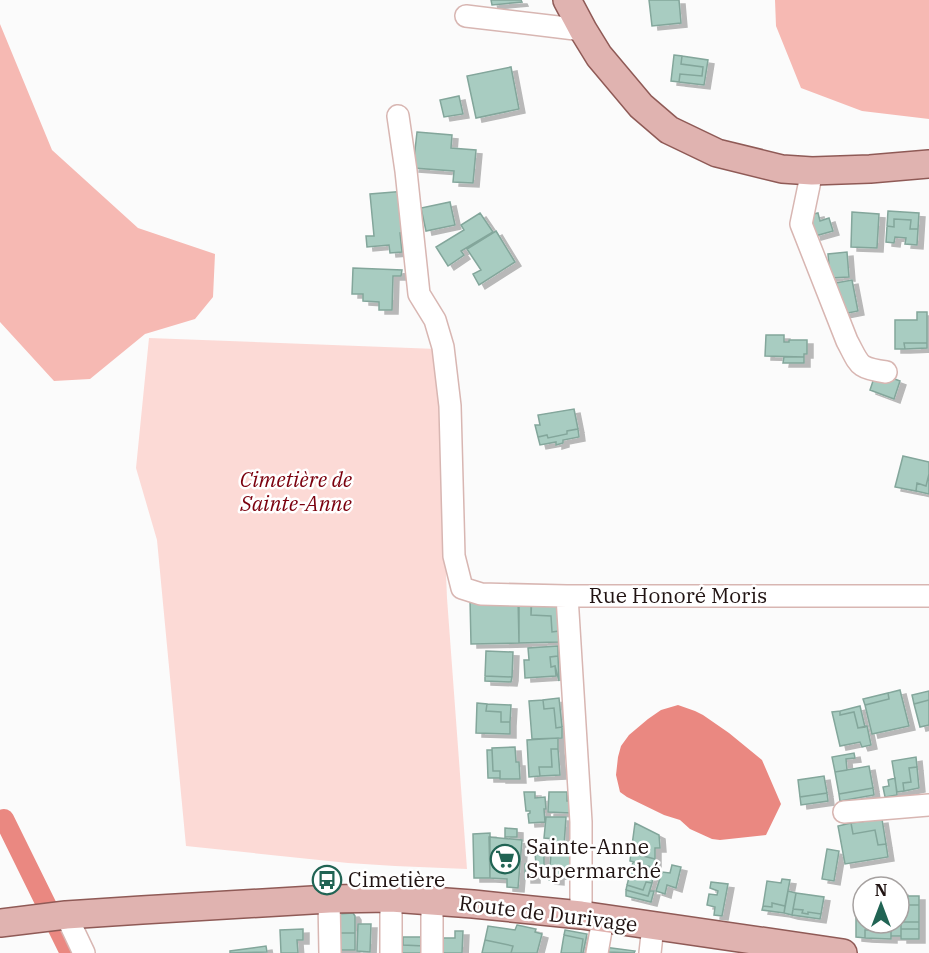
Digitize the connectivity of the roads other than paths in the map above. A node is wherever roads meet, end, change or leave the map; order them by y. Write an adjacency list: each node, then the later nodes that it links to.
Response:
1 (567, 0): 3 (main road)
2 (466, 16): 3 (street)
3 (583, 30): 6 (main road)
4 (398, 116): 8 (street)
5 (929, 164): 6 (main road)
6 (812, 171): 7 (street)
7 (886, 372)
8 (567, 596): 9 (street, Rue Honoré Moris); 16 (street, Rue Honoré Moris)
9 (929, 596)
10 (929, 805): 11 (street)
11 (844, 812)
12 (391, 898): 13 (main road, Route de Durivage); 14 (main road, Route de Durivage); 21 (street)
13 (329, 899): 15 (main road, Route de Durivage); 20 (street)
14 (432, 901): 16 (main road, Route de Durivage); 22 (street)
15 (54, 917): 17 (main road, Route de Durivage); 19 (street)
16 (592, 917): 18 (main road, Route de Durivage); 23 (street, Rue Honoré Moris)
17 (0, 923)
18 (653, 926): 24 (street); 25 (main road, Route de Durivage)
19 (84, 953)
20 (330, 953)
21 (391, 953)
22 (432, 953)
23 (597, 953)
24 (650, 953)
25 (843, 953)

